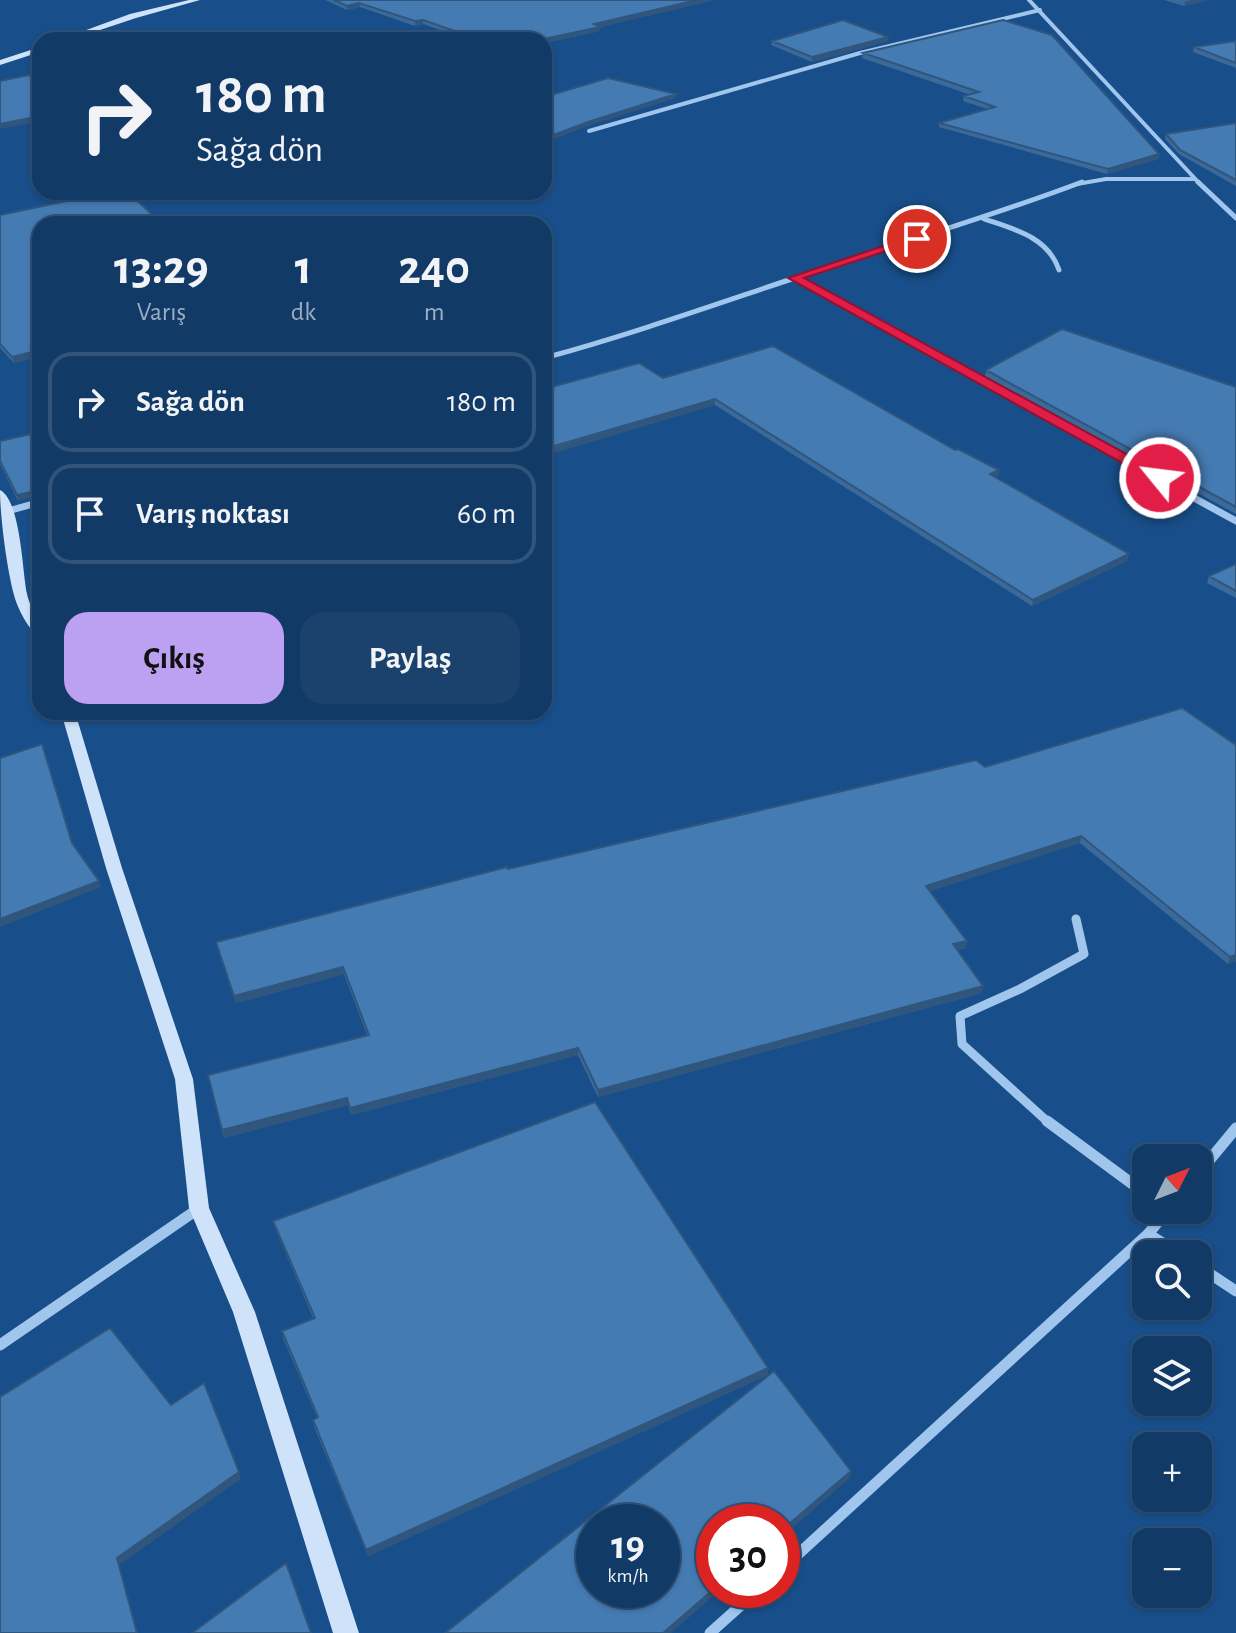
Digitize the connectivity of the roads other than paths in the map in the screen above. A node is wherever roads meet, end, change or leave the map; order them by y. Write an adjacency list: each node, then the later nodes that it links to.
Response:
1 (197, 0): 4 (street)
2 (1029, 0): 3 (street)
3 (1040, 10): 7 (street); 8 (street)
4 (86, 32)
5 (32, 52): 6 (street)
6 (0, 63)
7 (589, 131)
8 (1194, 179): 9 (street); 10 (street)
9 (1236, 218)
10 (984, 219): 11 (street); 12 (street)
11 (1059, 270)
12 (794, 278): 13 (street); 17 (street)
13 (552, 356)
14 (0, 494): 16 (street)
15 (32, 504): 16 (street)
16 (8, 511): 18 (street)
17 (1236, 521)
18 (32, 618)
19 (70, 720): 24 (street)
20 (1076, 919): 23 (street)
21 (1236, 1128): 22 (street)
22 (1212, 1157)
23 (1132, 1184)
24 (199, 1208): 30 (street); 33 (street)
25 (1156, 1224): 26 (street)
26 (1148, 1234): 27 (street); 31 (street)
27 (1158, 1240)
28 (1212, 1275): 29 (street)
29 (1236, 1291)
30 (0, 1345)
31 (800, 1553)
32 (738, 1608): 34 (street)
33 (346, 1633)
34 (710, 1633)

